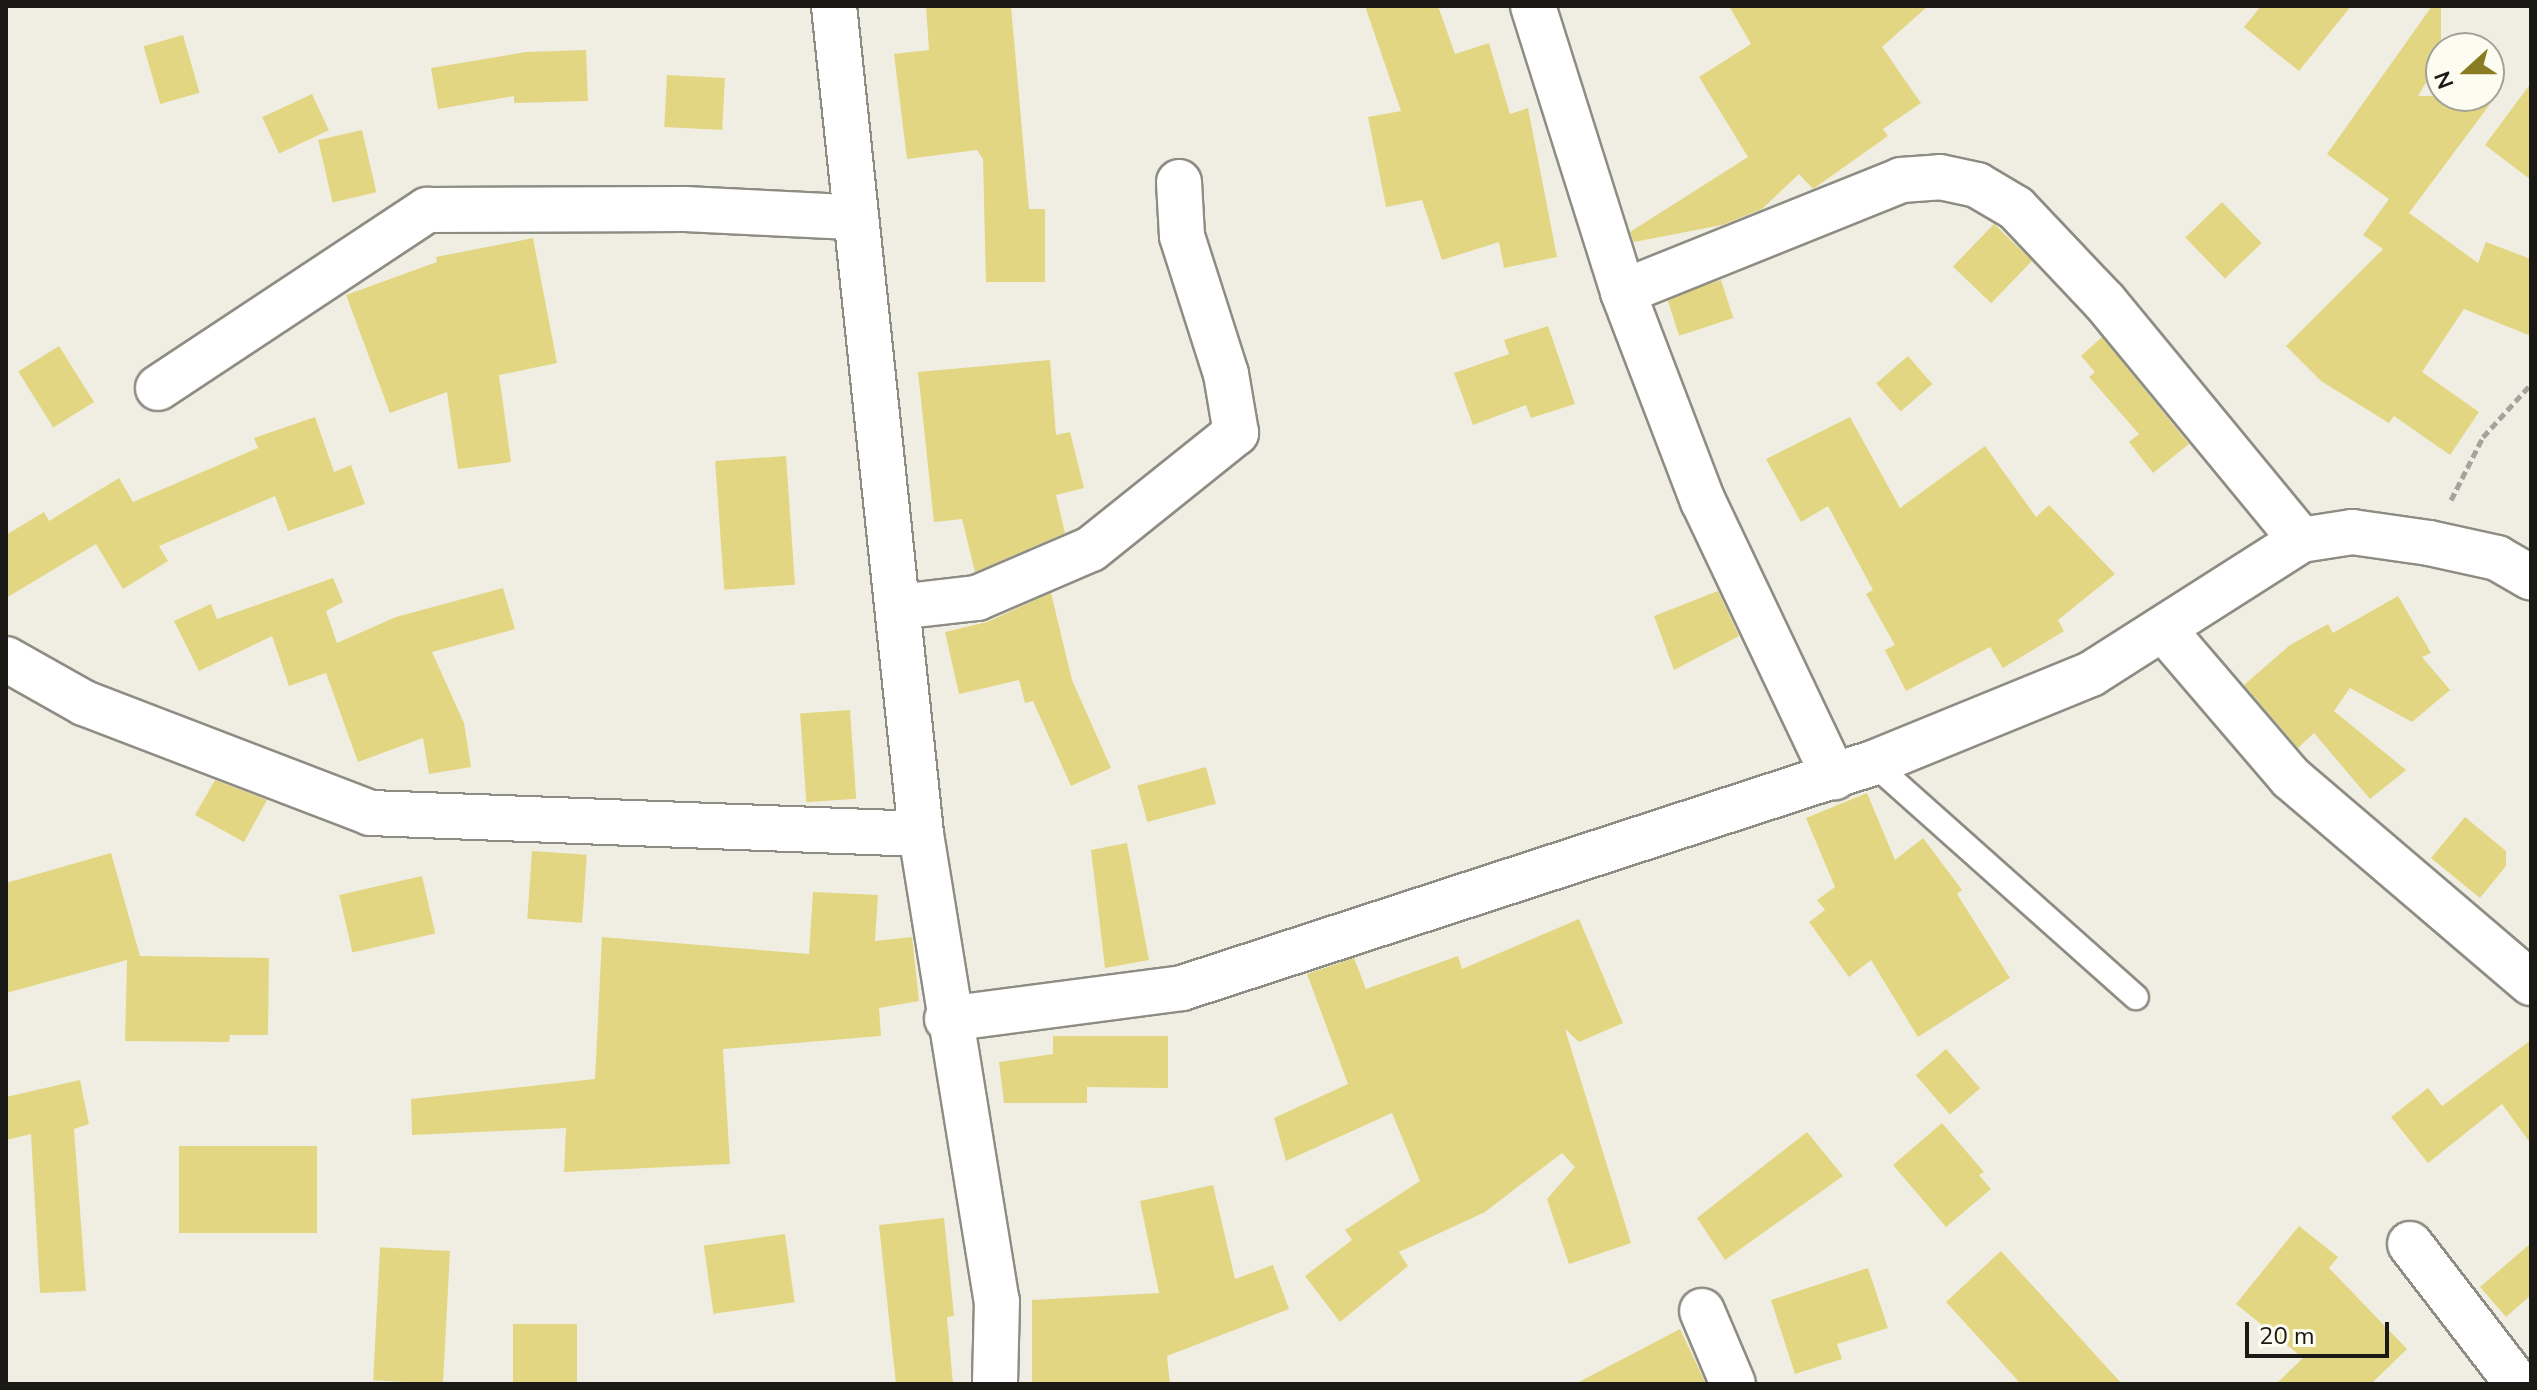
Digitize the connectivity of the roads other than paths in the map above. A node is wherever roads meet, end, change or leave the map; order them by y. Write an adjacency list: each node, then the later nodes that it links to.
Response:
1 (834, 6): 4 (street)
2 (1533, 6): 5 (street)
3 (1179, 182): 9 (street)
4 (851, 217): 6 (street); 9 (street)
5 (1623, 292): 7 (street); 12 (street)
6 (158, 388)
7 (2301, 540): 8 (street); 10 (street)
8 (2531, 578)
9 (898, 607): 13 (street)
10 (2164, 630): 12 (street); 14 (street)
11 (6, 659): 13 (street)
12 (1853, 770): 15 (lane); 16 (street)
13 (921, 834): 16 (street)
14 (2531, 983)
15 (2136, 997)
16 (947, 1019): 19 (street)
17 (2410, 1244): 21 (street)
18 (1702, 1311): 20 (street)
19 (995, 1384)
20 (1733, 1384)
21 (2518, 1384)

